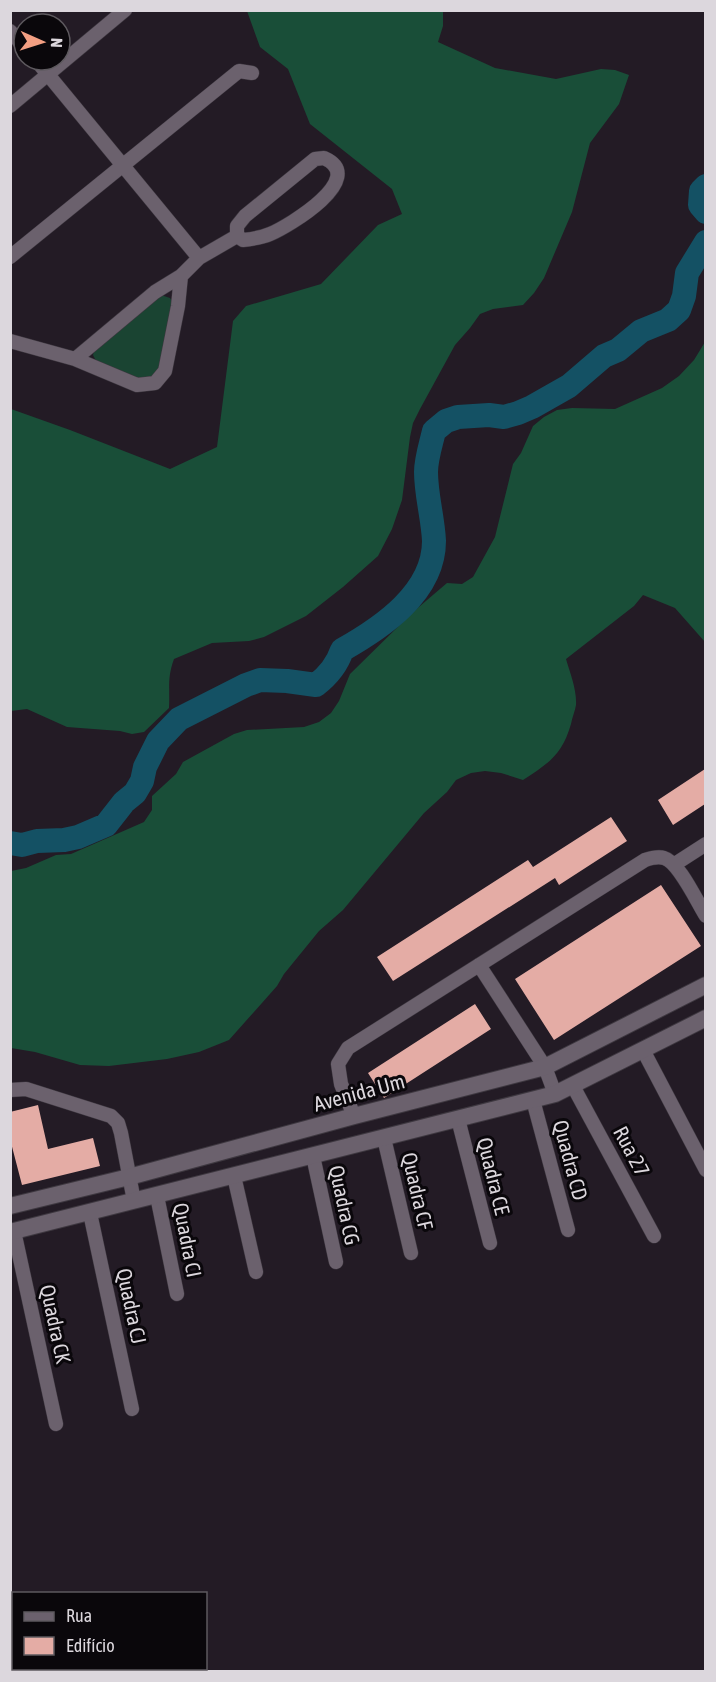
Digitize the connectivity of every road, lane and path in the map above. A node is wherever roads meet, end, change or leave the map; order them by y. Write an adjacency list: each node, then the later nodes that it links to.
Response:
1 (125, 10): 4 (street)
2 (46, 72): 4 (street)
3 (252, 73): 6 (street)
4 (48, 75): 5 (street); 6 (street)
5 (10, 106)
6 (122, 166): 8 (street); 9 (street)
7 (237, 236): 7 (street); 9 (street)
8 (10, 257)
9 (199, 258): 10 (street)
10 (181, 276): 12 (street); 12 (street)
11 (10, 341): 12 (street)
12 (75, 359)
13 (705, 844): 14 (street)
14 (675, 864): 15 (street); 16 (street)
15 (705, 916)
16 (479, 965): 20 (street); 25 (street)
17 (705, 985): 20 (street, Avenida Um)
18 (705, 1018): 19 (street)
19 (642, 1050): 21 (street); 29 (street)
20 (545, 1067): 23 (street); 25 (street, Avenida Um)
21 (573, 1086): 23 (street); 38 (street, Rua 27)
22 (10, 1090): 31 (street)
23 (555, 1094): 24 (street)
24 (533, 1101): 26 (street); 36 (street, Quadra CD)
25 (354, 1116): 31 (street, Avenida Um)
26 (458, 1119): 27 (street); 39 (street, Quadra CE)
27 (384, 1138): 28 (street); 40 (street, Quadra CF)
28 (313, 1156): 30 (street); 41 (street, Quadra CG)
29 (705, 1170)
30 (234, 1176): 32 (street); 42 (street)
31 (129, 1177): 33 (street); 34 (street, Avenida Um)
32 (157, 1196): 33 (street); 43 (street, Quadra CI)
33 (134, 1201): 35 (street)
34 (10, 1206)
35 (90, 1213): 37 (street); 44 (street, Quadra CJ)
36 (568, 1230)
37 (12, 1232): 45 (street, Quadra CK)
38 (654, 1236)
39 (490, 1243)
40 (411, 1253)
41 (336, 1262)
42 (256, 1272)
43 (177, 1293)
44 (132, 1409)
45 (56, 1424)

